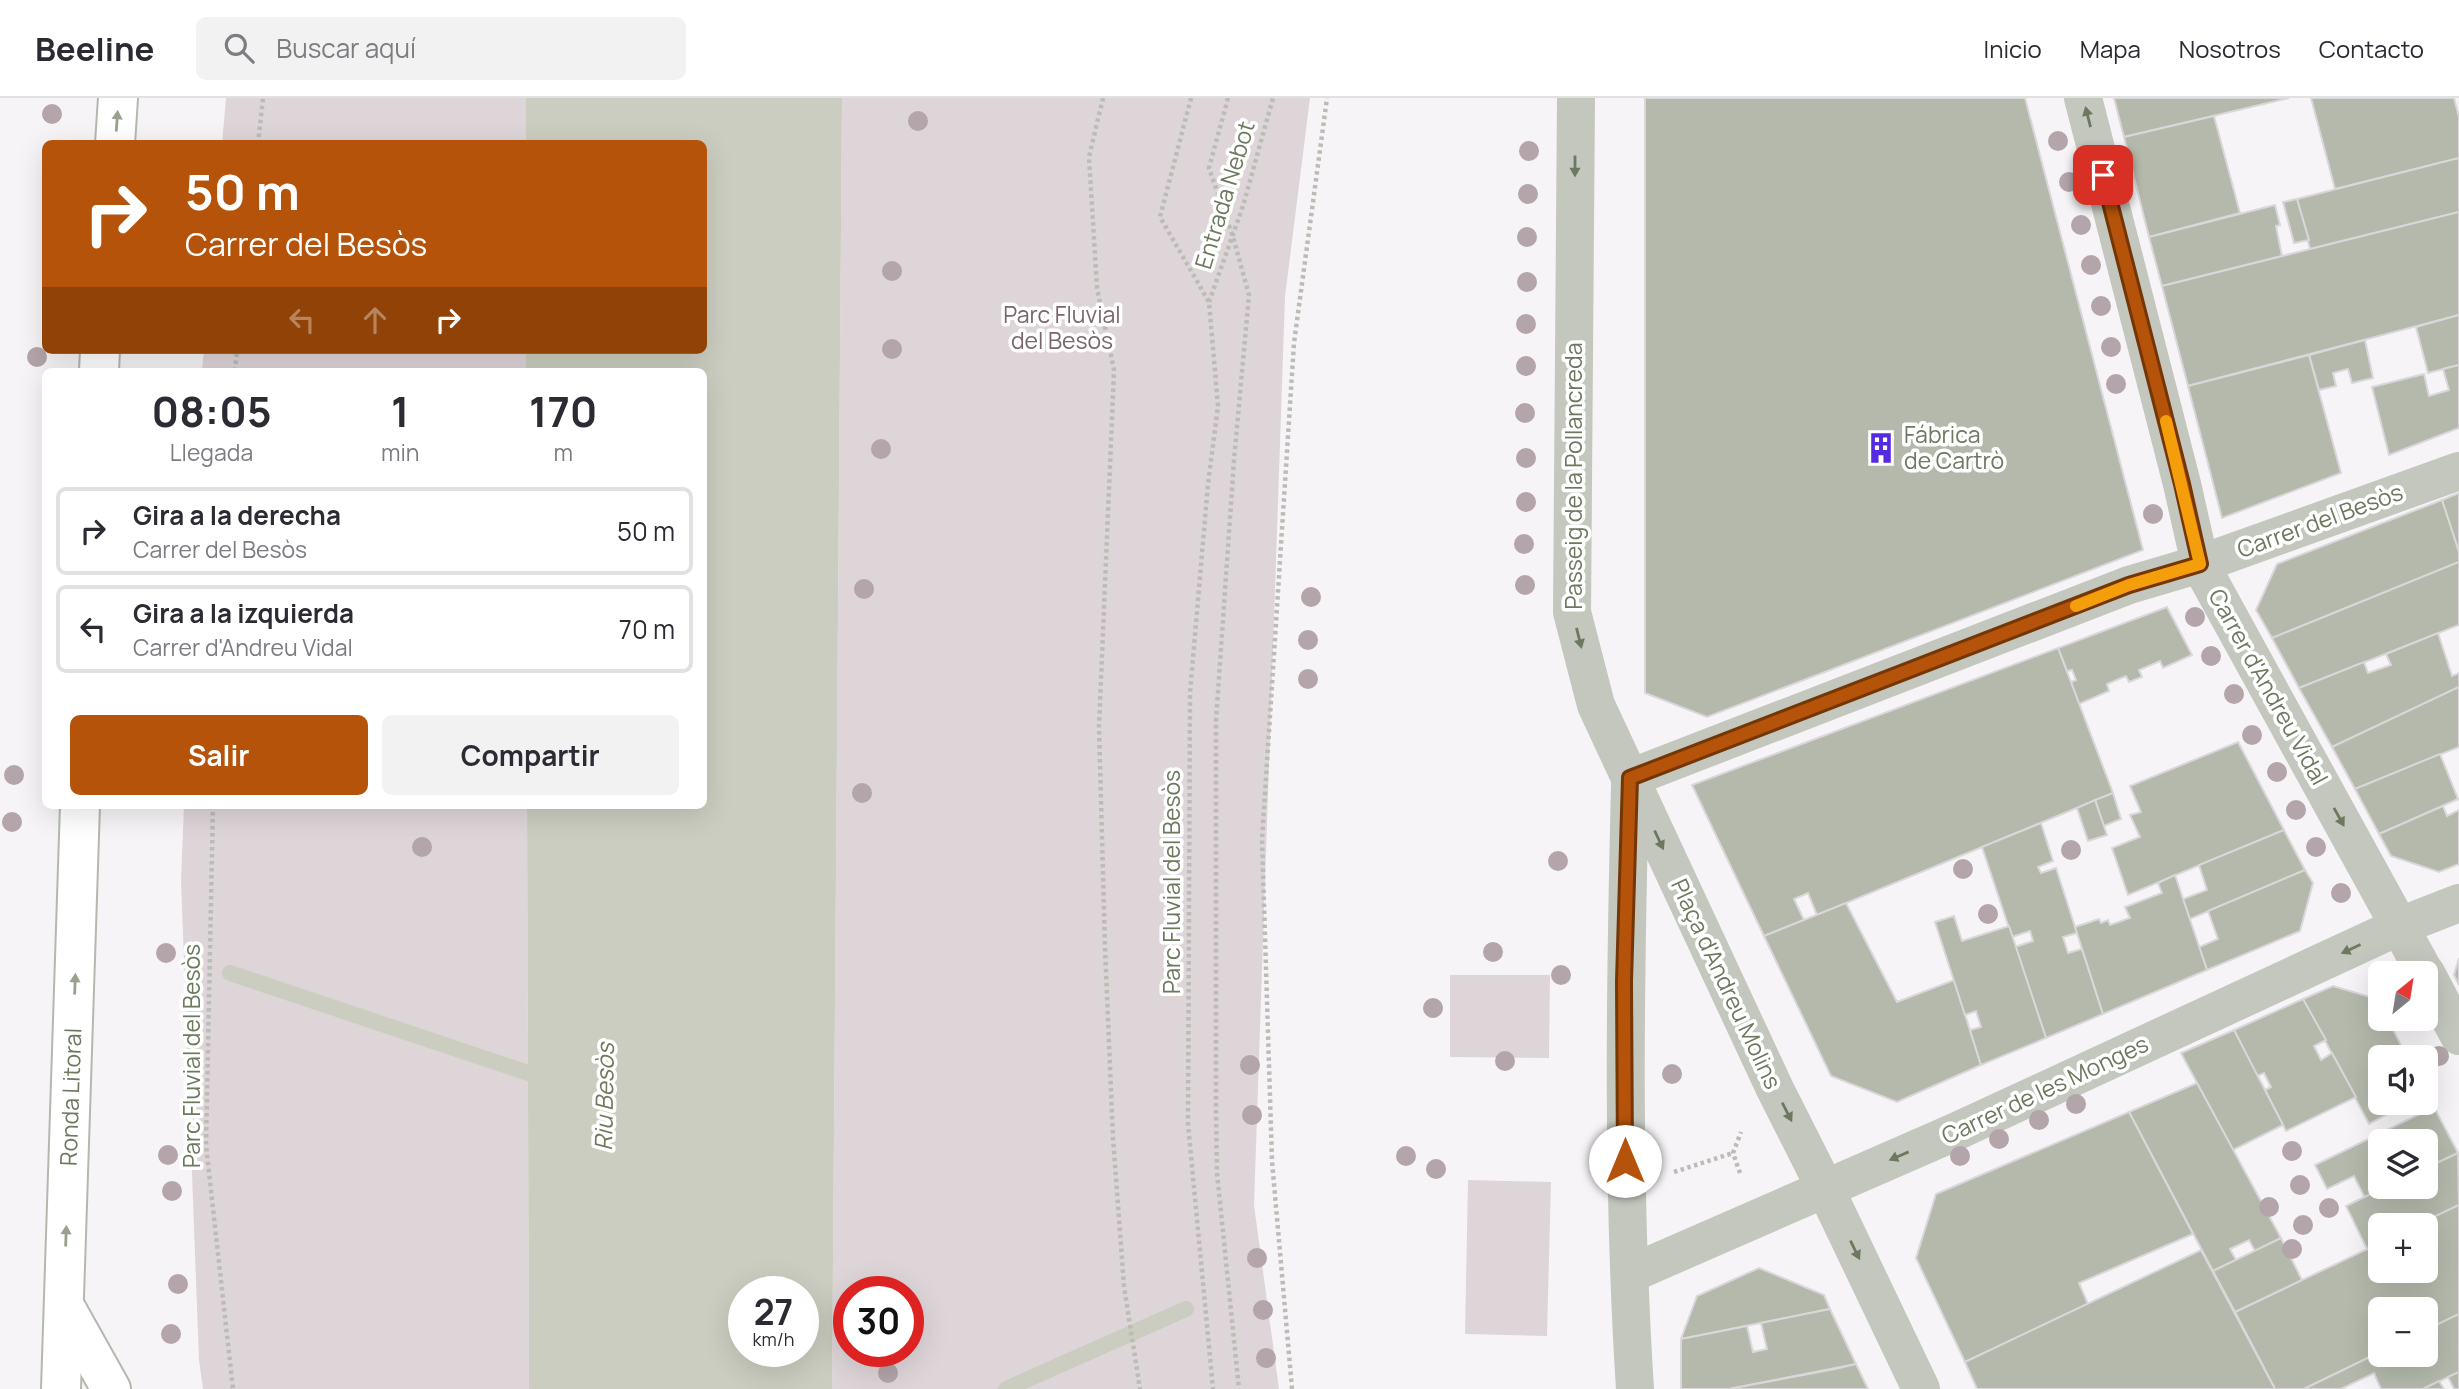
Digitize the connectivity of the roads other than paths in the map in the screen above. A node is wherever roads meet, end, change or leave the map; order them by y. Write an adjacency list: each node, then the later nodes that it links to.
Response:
1 (118, 98): 4 (highway, one-way to 1)
2 (1576, 98): 7 (street, Passeig de la Pollancreda, one-way to 7)
3 (2083, 98): 6 (street, Carrer d'Andreu Vidal, one-way to 3)
4 (115, 140)
5 (2459, 471): 6 (street, Carrer del Besòs)
6 (2200, 564): 7 (street, Carrer del Besòs); 10 (street, Carrer d'Andreu Vidal, one-way to 10)
7 (1630, 778): 14 (street, Plaça d'Andreu Molins, one-way to 14); 15 (street, Passeig de la Pollancreda)
8 (80, 809): 16 (highway, Ronda Litoral, one-way to 8)
9 (2459, 903): 10 (street, Carrer de les Monges)
10 (2400, 926): 11 (street, Carrer d'Andreu Vidal); 14 (street, Carrer de les Monges, one-way to 14)
11 (2419, 961)
12 (2438, 996): 13 (street, Carrer d'Andreu Vidal)
13 (2459, 1036)
14 (1825, 1188): 15 (street, Carrer de les Monges); 20 (street, Plaça d'Andreu Molins, one-way to 20)
15 (1630, 1274): 19 (street, Passeig de la Pollancreda)
16 (64, 1304): 17 (highway, Ronda Litoral); 18 (highway)
17 (61, 1389)
18 (111, 1389)
19 (1636, 1389)
20 (1921, 1389)

